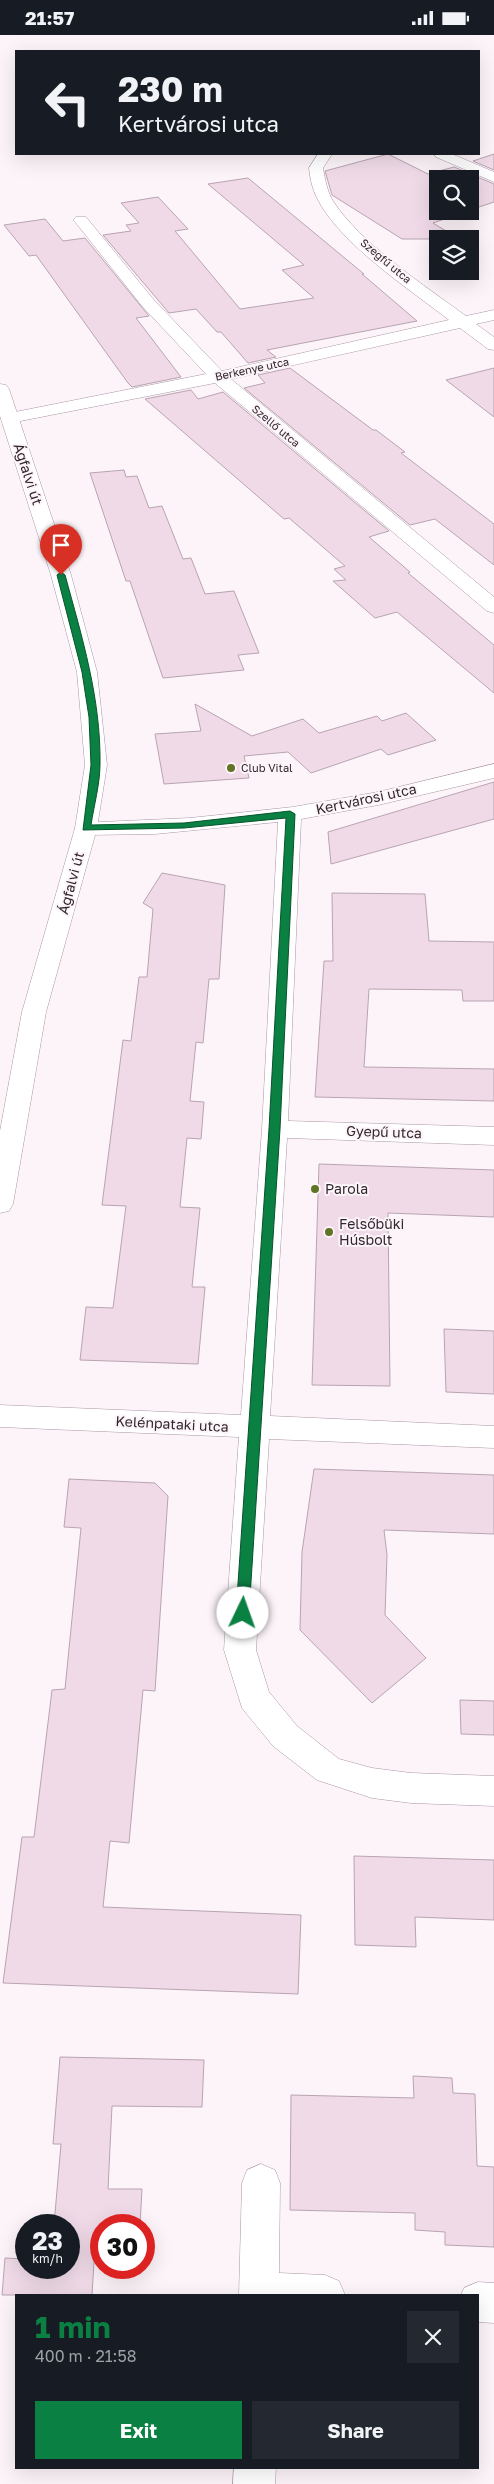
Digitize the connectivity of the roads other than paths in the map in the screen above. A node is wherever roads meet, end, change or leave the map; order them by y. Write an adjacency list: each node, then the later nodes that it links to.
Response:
1 (324, 155): 6 (street, Szegfű utca)
2 (444, 155): 3 (street)
3 (494, 178)
4 (81, 221): 8 (street, Szellő utca)
5 (494, 315): 6 (street, Berkenye utca)
6 (463, 323): 7 (street, Szegfű utca); 8 (street, Berkenye utca)
7 (494, 345)
8 (218, 377): 10 (street, Berkenye utca); 11 (street, Szellő utca)
9 (0, 389): 10 (street, Ágfalvi út)
10 (10, 419): 14 (street, Ágfalvi út)
11 (494, 607)
12 (494, 771): 13 (street, Kertvárosi utca)
13 (290, 814): 14 (street, Kertvárosi utca); 15 (street)
14 (86, 828): 17 (street, Ágfalvi út)
15 (275, 1129): 16 (street, Gyepű utca); 19 (street)
16 (494, 1136)
17 (0, 1204)
18 (0, 1416): 19 (street, Kelénpataki utca)
19 (254, 1428): 20 (street, Kelénpataki utca); 21 (street)
20 (494, 1437)
21 (494, 1791)
22 (262, 2183): 23 (street)
23 (259, 2293): 24 (street)
24 (292, 2294)
25 (479, 2302): 26 (street)
26 (494, 2303)
27 (255, 2469): 28 (street)
28 (254, 2484)

